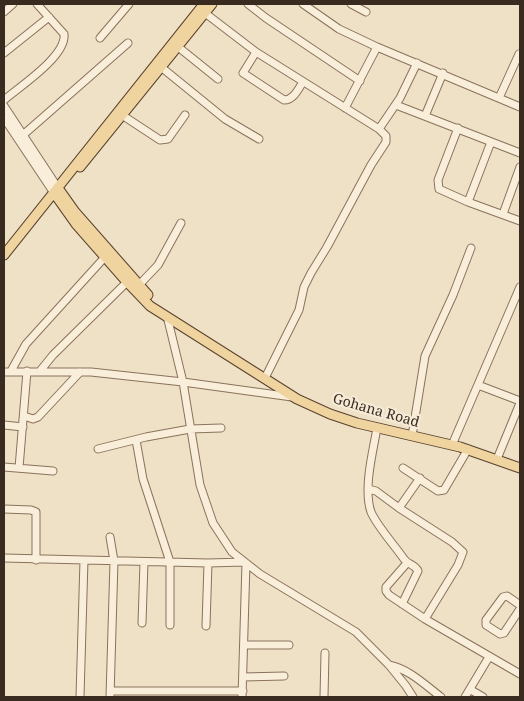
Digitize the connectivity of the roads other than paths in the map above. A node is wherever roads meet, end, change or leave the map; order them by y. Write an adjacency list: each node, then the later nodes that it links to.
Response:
1 (13, 4): 9 (street)
2 (37, 4): 11 (street)
3 (127, 4): 12 (street)
4 (212, 4): 8 (main road)
5 (248, 4): 23 (street)
6 (303, 4): 15 (street)
7 (351, 4): 10 (street)
8 (202, 7): 14 (main road); 16 (street); 42 (main road)
9 (4, 12)
10 (366, 12)
11 (49, 16): 17 (street); 26 (street)
12 (100, 38)
13 (128, 43): 37 (street)
14 (178, 46): 20 (main road); 22 (street)
15 (377, 47): 19 (street); 23 (street)
16 (256, 52): 24 (street); 24 (street)
17 (4, 53)
18 (519, 54): 25 (street)
19 (417, 64): 21 (street); 27 (street)
20 (161, 67): 31 (main road); 38 (street)
21 (443, 73): 25 (street); 33 (street)
22 (218, 78)
23 (360, 81): 30 (street)
24 (303, 82): 30 (street)
25 (499, 98): 29 (street)
26 (4, 100)
27 (396, 104): 33 (street); 36 (street)
28 (4, 106): 37 (street)
29 (520, 107)
30 (345, 108): 36 (street)
31 (122, 115): 32 (street); 42 (main road)
32 (185, 115)
33 (425, 116): 35 (street)
34 (4, 118): 42 (street)
35 (458, 128): 39 (street); 43 (street)
36 (379, 129): 59 (street)
37 (24, 135): 42 (street)
38 (259, 139)
39 (491, 142): 40 (street); 43 (street)
40 (520, 153)
41 (520, 167): 44 (street)
42 (58, 189): 48 (main road); 49 (main road); 51 (main road)
43 (468, 202): 44 (street)
44 (503, 214): 45 (street)
45 (520, 221)
46 (181, 223): 51 (street)
47 (471, 248): 70 (street)
48 (4, 255)
49 (105, 257): 50 (main road); 55 (street)
50 (127, 282): 53 (main road); 57 (street)
51 (138, 286): 53 (main road)
52 (520, 291): 61 (street)
53 (158, 310): 54 (main road, Gohana Road)
54 (167, 316): 59 (main road, Gohana Road); 60 (street)
55 (7, 371): 56 (street)
56 (27, 371): 57 (street); 64 (street)
57 (40, 371): 58 (street)
58 (80, 372): 60 (street); 64 (street)
59 (265, 378): 62 (main road, Gohana Road)
60 (183, 382): 62 (street); 69 (street)
61 (478, 385): 63 (street); 72 (street)
62 (295, 397): 68 (main road, Gohana Road)
63 (520, 402): 75 (street)
64 (24, 416): 66 (street)
65 (4, 425): 66 (street)
66 (23, 427): 77 (street)
67 (221, 428): 69 (street)
68 (377, 428): 70 (main road, Gohana Road); 82 (street)
69 (190, 429): 71 (street); 92 (street)
70 (412, 436): 72 (main road, Gohana Road)
71 (136, 440): 73 (street); 91 (street)
72 (452, 445): 74 (main road, Gohana Road)
73 (98, 449)
74 (468, 449): 75 (main road, Gohana Road); 81 (street)
75 (497, 460): 79 (main road, Gohana Road)
76 (4, 467): 77 (street)
77 (19, 468): 80 (street)
78 (403, 468): 81 (street)
79 (520, 468)
80 (53, 471)
81 (420, 478): 83 (street)
82 (368, 489): 83 (street); 94 (street)
83 (399, 508): 98 (street)
84 (4, 509): 87 (street)
85 (110, 537): 89 (street)
86 (4, 558): 87 (street)
87 (36, 560): 88 (street)
88 (84, 560): 89 (street); 113 (street)
89 (114, 561): 90 (street); 111 (street)
90 (144, 562): 91 (street); 99 (street)
91 (170, 562): 93 (street); 100 (street)
92 (245, 562): 93 (street); 102 (street); 106 (street)
93 (208, 563): 101 (street)
94 (407, 563): 95 (street); 95 (street)
95 (402, 604): 98 (street)
96 (520, 605): 97 (street)
97 (520, 609)
98 (425, 619): 105 (street)
99 (142, 623)
100 (170, 626)
101 (206, 626)
102 (244, 645): 103 (street); 109 (street)
103 (289, 645)
104 (325, 654): 114 (street)
105 (489, 657): 107 (street); 110 (street)
106 (389, 665): 115 (street); 116 (street)
107 (520, 674)
108 (284, 676): 109 (street)
109 (243, 677): 112 (street)
110 (471, 690): 117 (street); 118 (street)
111 (110, 694): 112 (street)
112 (243, 694)
113 (80, 697)
114 (324, 697)
115 (413, 697)
116 (441, 697)
117 (465, 697)
118 (483, 697)

